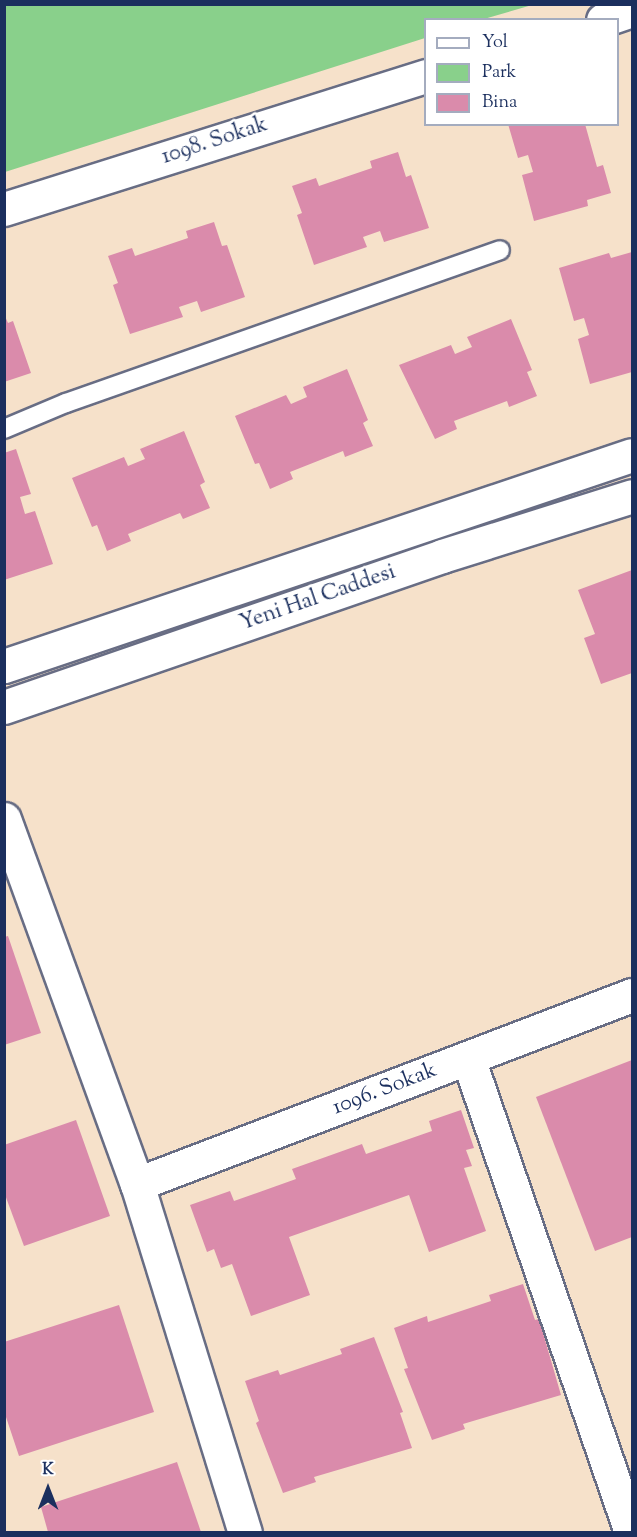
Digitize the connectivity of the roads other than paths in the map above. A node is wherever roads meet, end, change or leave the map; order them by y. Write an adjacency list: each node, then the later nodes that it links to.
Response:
1 (631, 4): 2 (street)
2 (633, 10): 3 (street)
3 (609, 18)
4 (424, 77): 5 (street, 1098. Sokak)
5 (4, 209)
6 (500, 250): 7 (lane)
7 (4, 429)
8 (633, 455): 10 (street)
9 (633, 496): 11 (street, Yeni Hal Caddesi)
10 (4, 666)
11 (4, 707)
12 (4, 819): 15 (street)
13 (633, 995): 14 (street, 1096. Sokak)
14 (468, 1058): 15 (street, 1096. Sokak); 17 (street)
15 (137, 1184): 16 (street)
16 (245, 1533)
17 (631, 1533)

